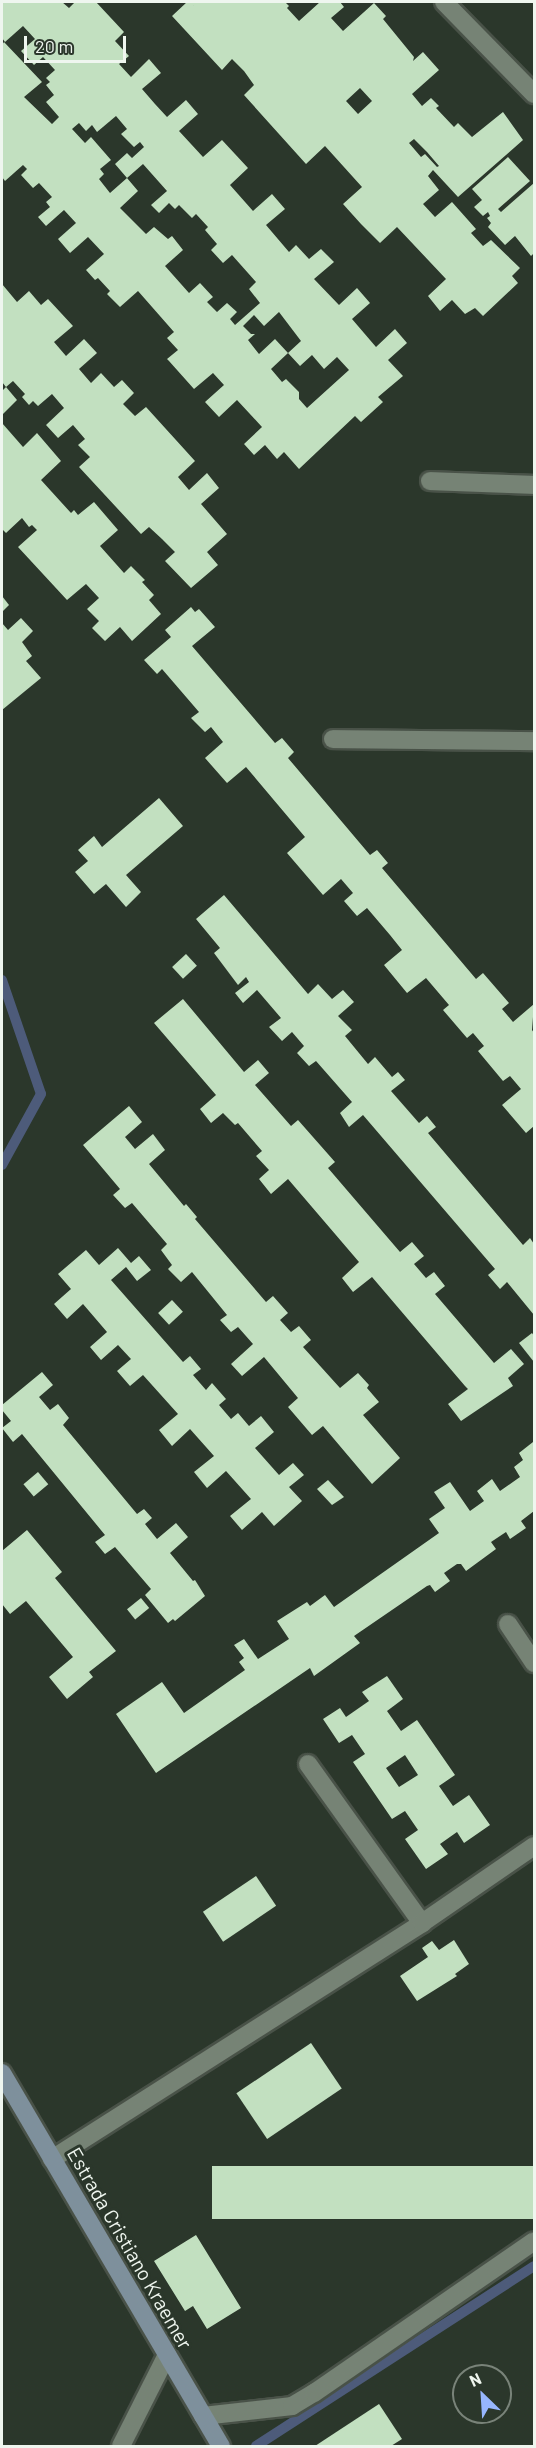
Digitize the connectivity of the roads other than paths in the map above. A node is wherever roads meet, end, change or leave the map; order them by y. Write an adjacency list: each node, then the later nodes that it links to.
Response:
1 (444, 2): 2 (street)
2 (534, 94)
3 (430, 481): 4 (street)
4 (534, 485)
5 (333, 740): 6 (street)
6 (534, 741)
7 (508, 1624): 8 (street)
8 (534, 1663)
9 (308, 1764): 11 (street)
10 (534, 1846): 11 (street)
11 (422, 1923): 13 (street)
12 (2, 2073): 13 (main road, Estrada Cristiano Kraemer)
13 (52, 2159): 15 (main road, Estrada Cristiano Kraemer)
14 (534, 2241): 16 (street)
15 (167, 2355): 16 (main road, Estrada Cristiano Kraemer); 18 (street)
16 (203, 2416): 17 (main road, Estrada Cristiano Kraemer)
17 (217, 2441)
18 (121, 2446)

